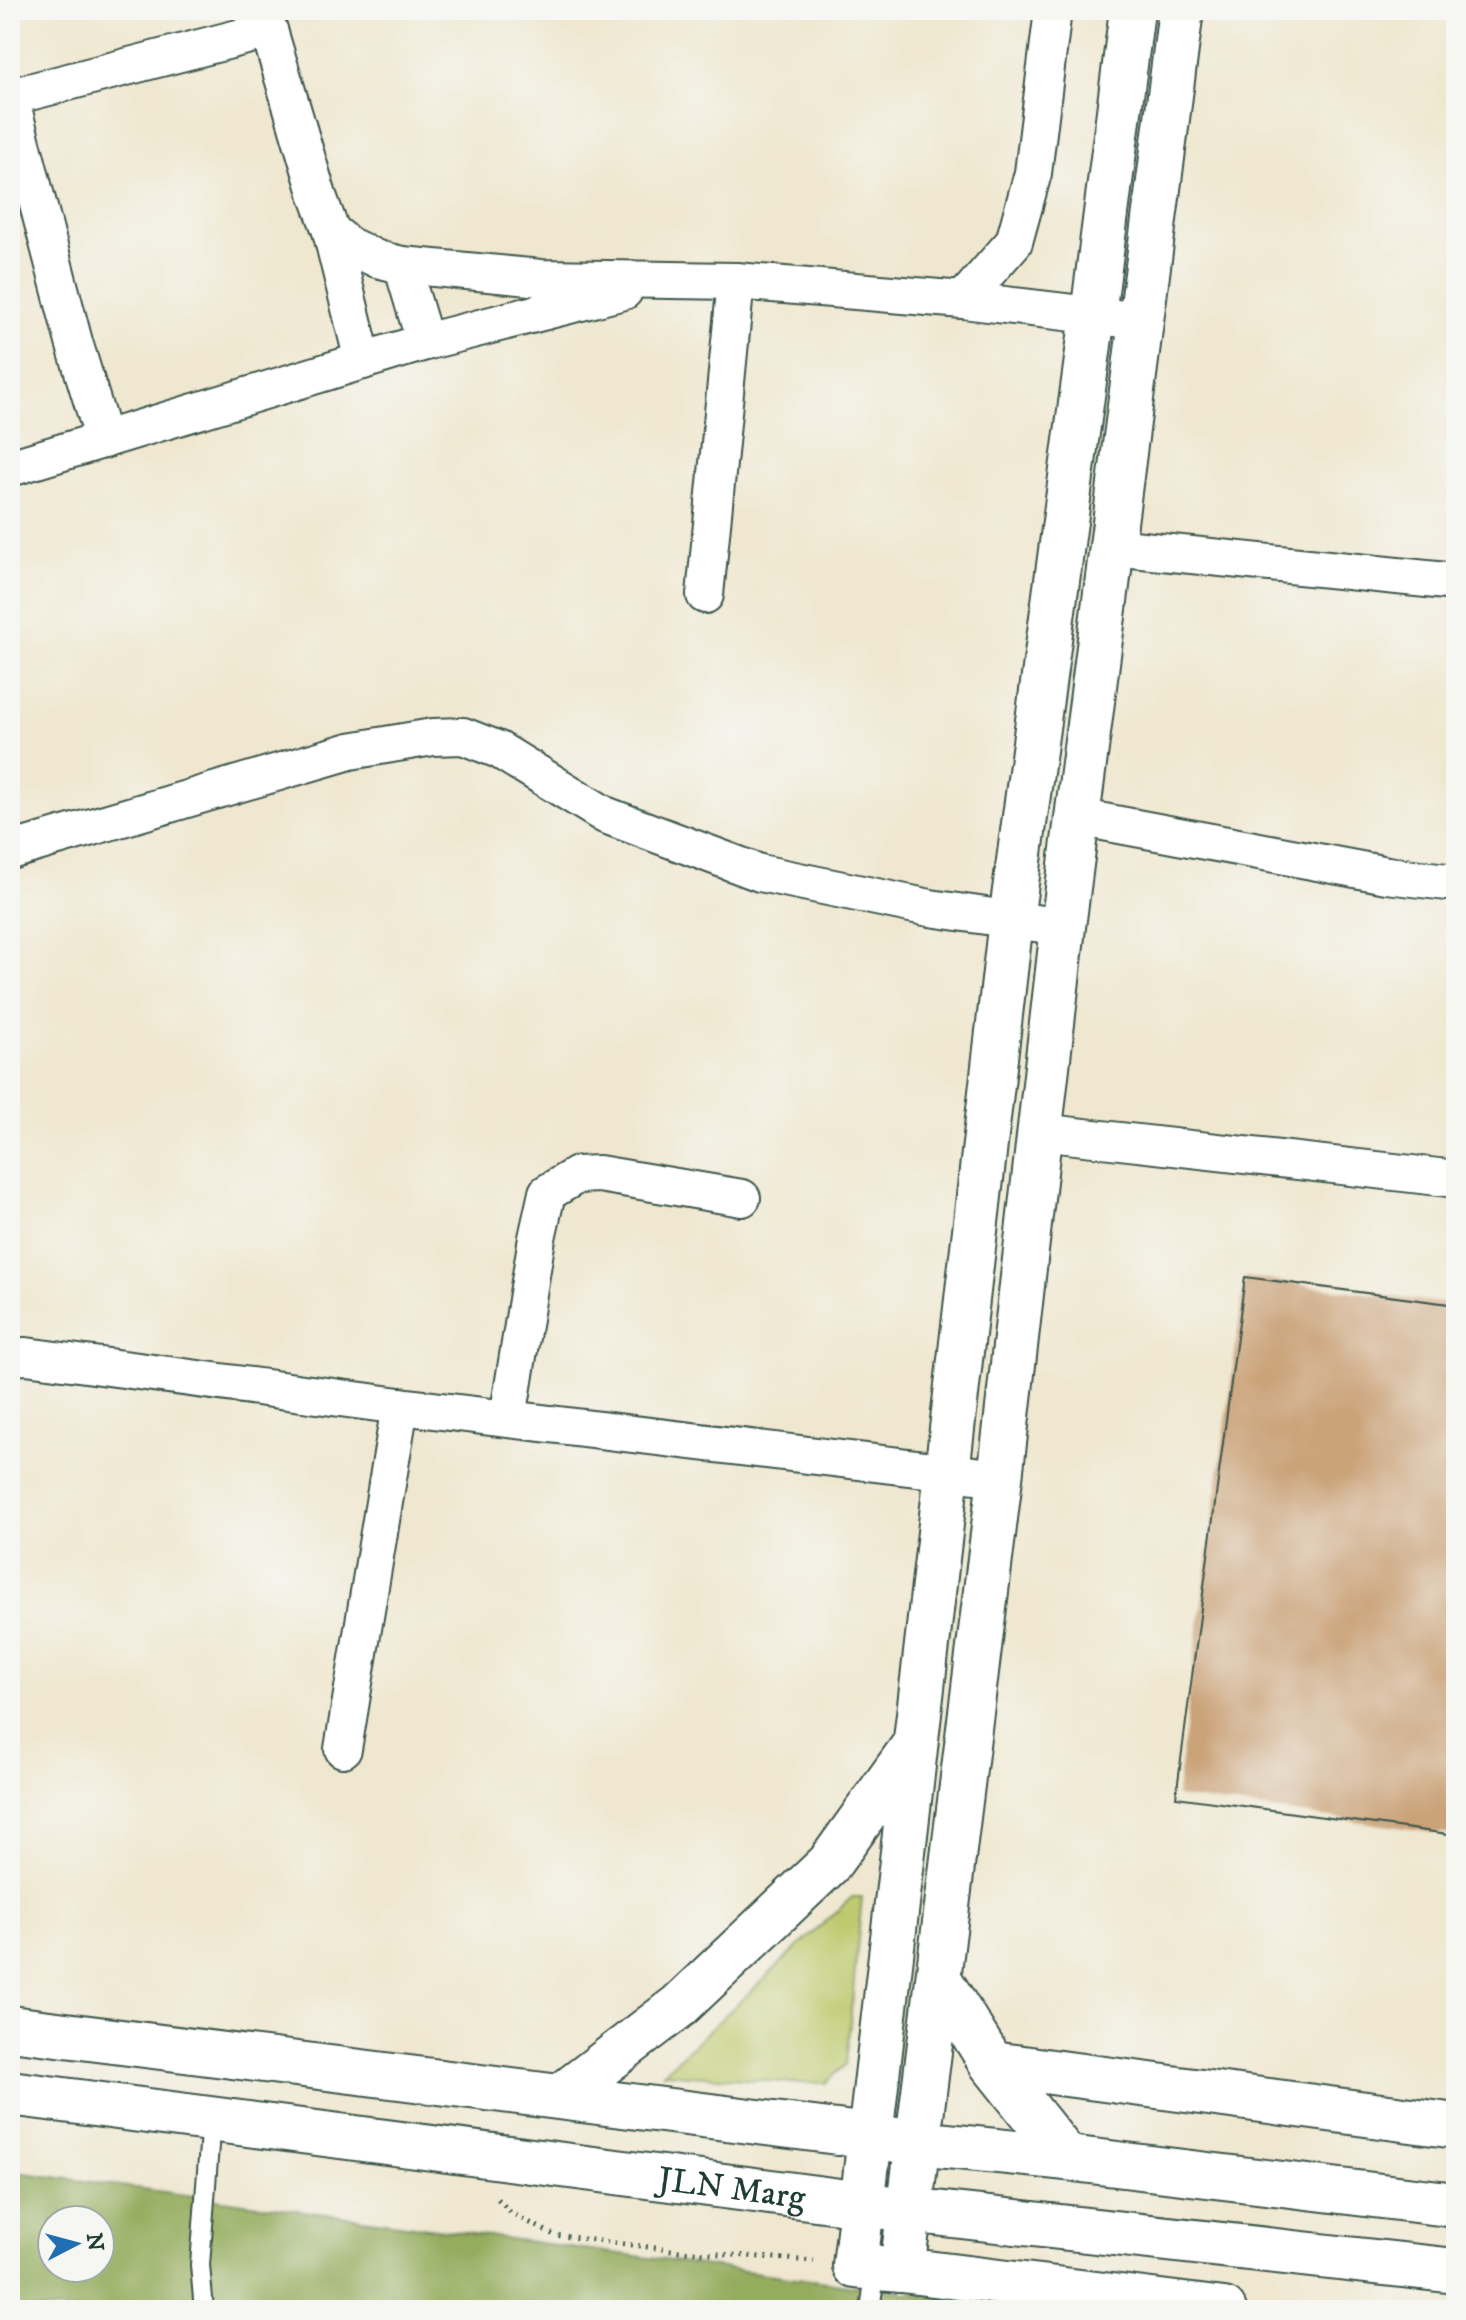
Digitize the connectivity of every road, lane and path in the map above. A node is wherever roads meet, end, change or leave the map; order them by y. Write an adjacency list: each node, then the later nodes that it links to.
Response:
1 (1053, 10): 9 (street)
2 (1132, 10): 10 (street)
3 (1181, 10): 11 (street)
4 (266, 20): 5 (street); 14 (street)
5 (331, 231): 6 (street); 13 (street)
6 (402, 265): 7 (street); 12 (street)
7 (676, 278): 8 (street); 12 (street)
8 (736, 281): 9 (street); 18 (street)
9 (963, 300): 10 (street)
10 (1093, 315): 11 (street); 22 (street)
11 (1141, 321): 16 (street)
12 (425, 342): 13 (street)
13 (363, 361): 14 (street)
14 (104, 440): 15 (street)
15 (10, 468)
16 (1113, 547): 17 (street); 19 (street)
17 (1456, 582)
18 (705, 595)
19 (1077, 817): 21 (street); 23 (street)
20 (10, 851): 22 (street)
21 (1456, 883)
22 (1011, 920): 23 (street); 30 (street)
23 (1063, 927): 24 (street)
24 (1040, 1132): 25 (street); 31 (street)
25 (1456, 1179)
26 (742, 1198): 29 (street)
27 (10, 1357): 28 (street)
28 (400, 1406): 29 (street); 33 (street)
29 (508, 1418): 30 (street)
30 (947, 1471): 31 (street); 32 (street)
31 (1000, 1478): 34 (street)
32 (915, 1744): 38 (street); 41 (street)
33 (343, 1749)
34 (939, 1979): 36 (street); 42 (street)
35 (10, 2028): 38 (street, JLN Marg)
36 (992, 2064): 40 (street); 44 (street)
37 (10, 2093): 39 (street, JLN Marg)
38 (560, 2097): 41 (street, JLN Marg)
39 (211, 2119): 43 (street, JLN Marg); 50 (lane)
40 (1456, 2126)
41 (869, 2136): 42 (street, JLN Marg); 45 (street)
42 (917, 2143): 44 (street, JLN Marg); 47 (street)
43 (455, 2151): 45 (street, JLN Marg); 48 (path)
44 (1067, 2158): 46 (street, JLN Marg)
45 (862, 2203): 47 (street, JLN Marg); 48 (street)
46 (1456, 2205)
47 (908, 2210): 48 (street); 49 (street, JLN Marg)
48 (878, 2268): 51 (lane); 52 (street)
49 (1456, 2271)
50 (204, 2310)
51 (870, 2310)
52 (1224, 2310)

